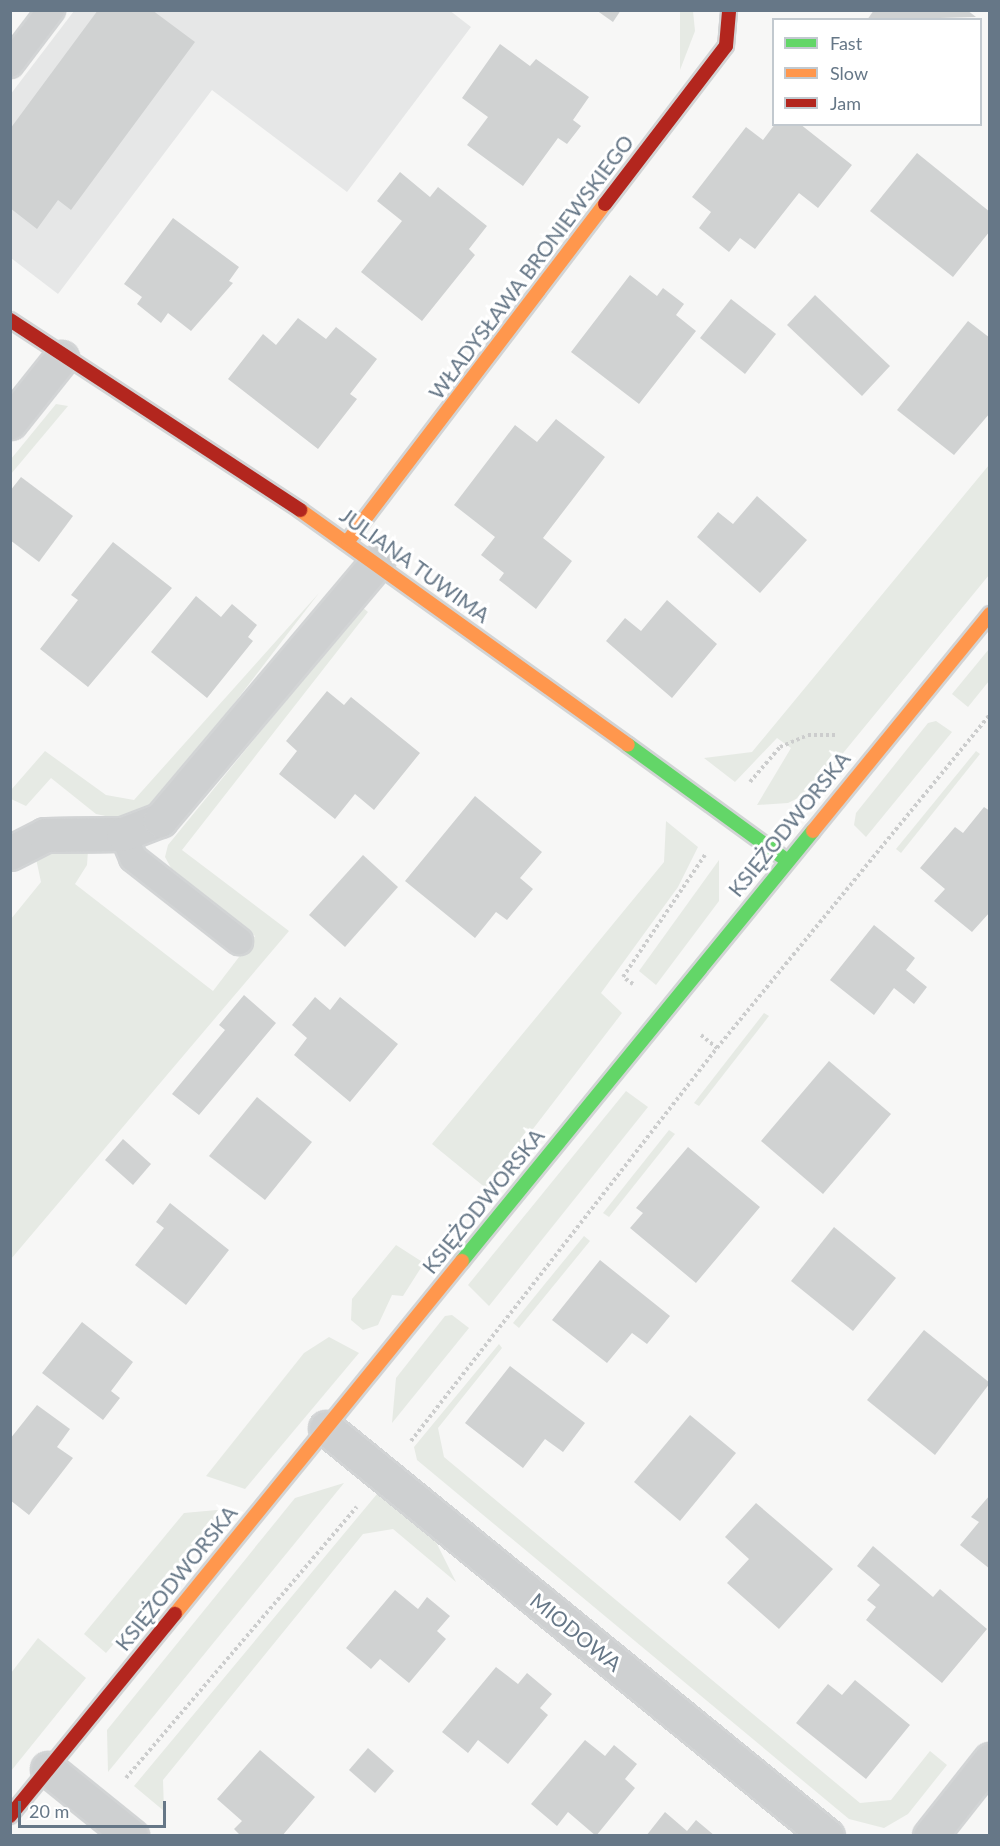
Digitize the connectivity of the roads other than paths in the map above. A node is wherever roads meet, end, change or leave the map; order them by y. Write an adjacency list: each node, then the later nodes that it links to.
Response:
1 (51, 10): 3 (lane)
2 (729, 10): 7 (street, WŁADYSŁAWA BRONIEWSKIEGO)
3 (10, 64)
4 (10, 320): 5 (street, JULIANA TUWIMA)
5 (61, 358): 6 (street); 7 (street, JULIANA TUWIMA)
6 (10, 422)
7 (348, 541): 8 (street, JULIANA TUWIMA)
8 (377, 562): 10 (street); 12 (street, JULIANA TUWIMA)
9 (990, 614): 12 (street, KSIĘŻODWORSKA)
10 (123, 834): 11 (street); 13 (lane)
11 (10, 853)
12 (786, 860): 14 (street, KSIĘŻODWORSKA)
13 (239, 941)
14 (326, 1428): 16 (street, KSIĘŻODWORSKA); 19 (street, MIODOWA)
15 (990, 1760): 20 (street)
16 (48, 1769): 17 (street, KSIĘŻODWORSKA); 18 (street)
17 (10, 1816)
18 (131, 1836)
19 (827, 1836)
20 (930, 1836)

